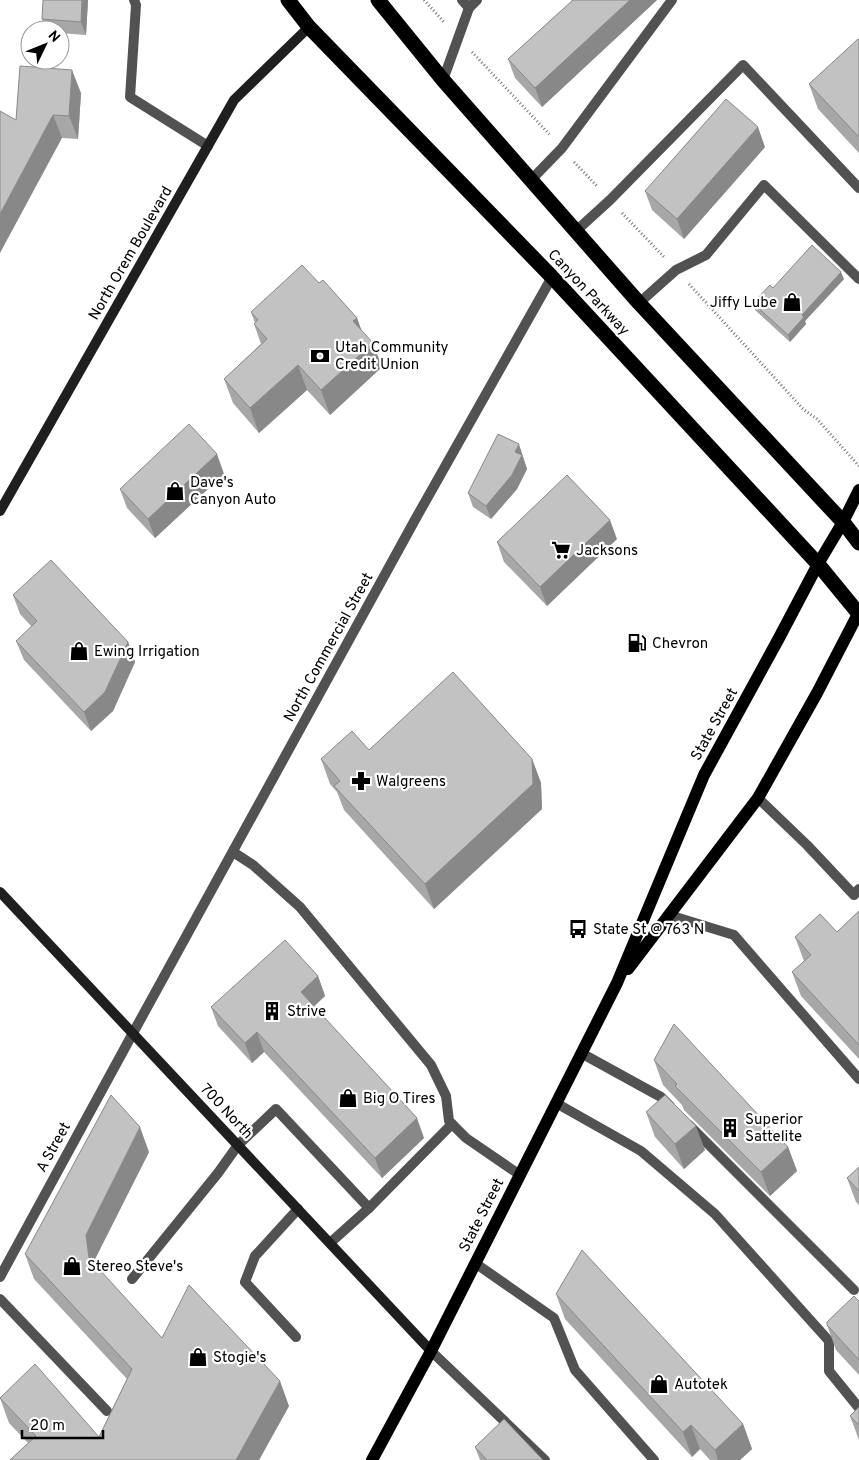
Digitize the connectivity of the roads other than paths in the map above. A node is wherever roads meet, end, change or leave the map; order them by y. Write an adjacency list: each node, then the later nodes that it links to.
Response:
1 (134, 0): 9 (street)
2 (288, 0): 7 (highway, Canyon Parkway)
3 (378, 0): 8 (highway, Canyon Parkway)
4 (477, 0): 6 (street)
5 (672, 0): 10 (street)
6 (466, 4): 8 (street)
7 (310, 27): 9 (street, North Orem Boulevard); 13 (highway, Canyon Parkway)
8 (443, 80): 10 (highway, Canyon Parkway)
9 (208, 146): 17 (street, North Orem Boulevard)
10 (531, 180): 12 (highway, Canyon Parkway)
11 (859, 188): 12 (street)
12 (576, 231): 15 (highway, Canyon Parkway)
13 (552, 277): 20 (highway, Canyon Parkway); 23 (street, North Commercial Street)
14 (859, 279): 15 (street)
15 (639, 303): 18 (highway, Canyon Parkway)
16 (859, 490): 18 (main road, State Street)
17 (0, 511)
18 (843, 522): 19 (highway, Canyon Parkway); 20 (main road, State Street)
19 (859, 543)
20 (818, 564): 21 (highway, Canyon Parkway); 27 (main road, State Street)
21 (859, 613): 22 (main road, State Street)
22 (758, 798): 24 (street); 26 (main road, State Street)
23 (232, 852): 28 (street, North Commercial Street); 32 (street)
24 (859, 890)
25 (0, 892): 28 (street, 700 North)
26 (669, 915): 27 (main road, State Street); 30 (street)
27 (617, 982): 29 (main road, State Street)
28 (133, 1033): 33 (street, 700 North); 39 (street, A Street)
29 (581, 1053): 31 (main road, State Street); 41 (street)
30 (859, 1079)
31 (556, 1103): 34 (main road, State Street); 45 (street)
32 (452, 1124): 34 (street); 35 (street)
33 (238, 1145): 35 (street); 36 (street, 700 North); 40 (street)
34 (520, 1175): 38 (main road, State Street)
35 (369, 1208): 37 (street)
36 (298, 1209): 37 (street, 700 North); 43 (street)
37 (330, 1243): 44 (street, 700 North)
38 (475, 1263): 44 (main road, State Street); 49 (street)
39 (0, 1276)
40 (132, 1278)
41 (854, 1290)
42 (0, 1299): 46 (street)
43 (296, 1338)
44 (430, 1351): 47 (main road, State Street); 48 (street)
45 (859, 1408)
46 (107, 1411)
47 (372, 1460)
48 (544, 1460)
49 (654, 1460)

